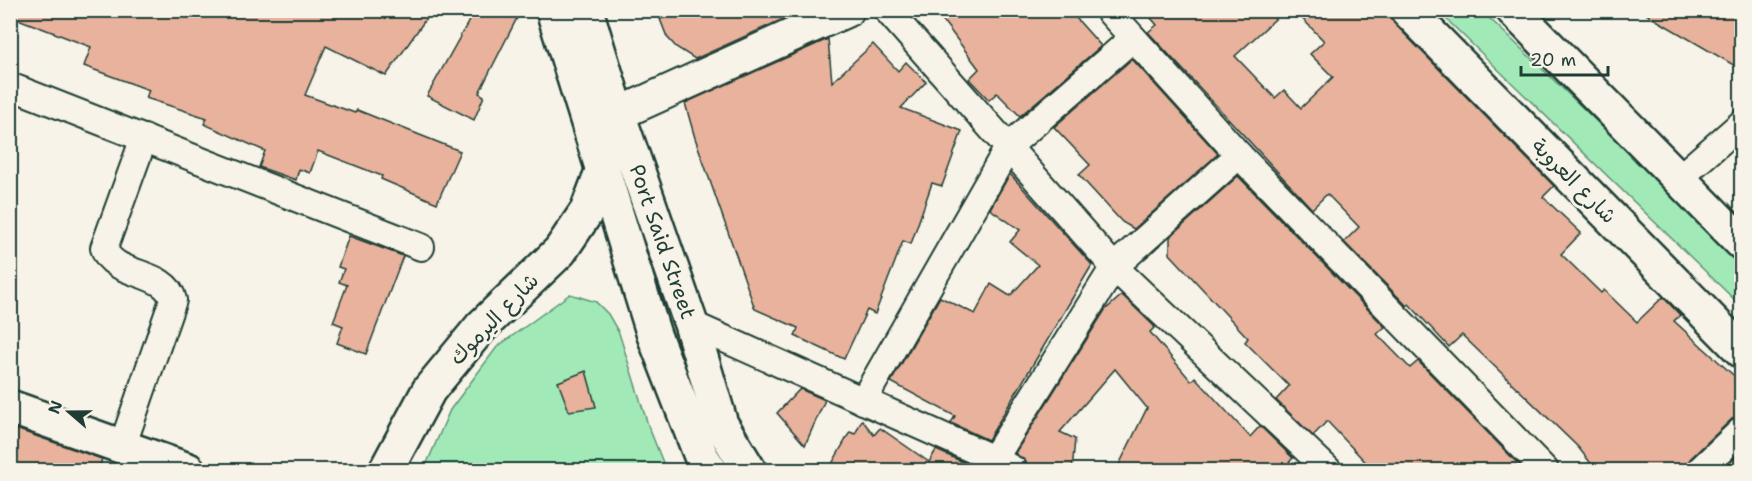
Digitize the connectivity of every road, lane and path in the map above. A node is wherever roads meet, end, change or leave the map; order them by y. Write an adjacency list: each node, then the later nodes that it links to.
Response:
1 (553, 10): 15 (main road)
2 (586, 10): 10 (main road, Port Said Street)
3 (848, 10): 10 (street)
4 (887, 10): 13 (street)
5 (1108, 10): 8 (street)
6 (1407, 10): 21 (main road, شارع العروبة)
7 (1513, 10): 16 (main road)
8 (1133, 38): 13 (street); 14 (street)
9 (10, 86): 12 (street)
10 (618, 114): 20 (main road, Port Said Street)
11 (1742, 123): 16 (street)
12 (144, 138): 18 (street); 25 (street)
13 (1009, 146): 19 (street); 22 (street)
14 (1239, 155): 19 (street); 32 (street)
15 (603, 169): 28 (main road, شارع اليرموك); 29 (main road)
16 (1678, 179): 17 (main road)
17 (1742, 243)
18 (421, 247)
19 (1114, 267): 26 (street); 31 (street)
20 (691, 324): 22 (street); 30 (main road, Port Said Street)
21 (1742, 351)
22 (863, 400): 26 (street)
23 (10, 407): 25 (main road)
24 (1742, 430): 33 (street)
25 (122, 447): 27 (main road)
26 (1004, 465)
27 (188, 471)
28 (386, 471)
29 (710, 471)
30 (749, 471)
31 (1328, 471)
32 (1545, 471)
33 (1700, 471)

